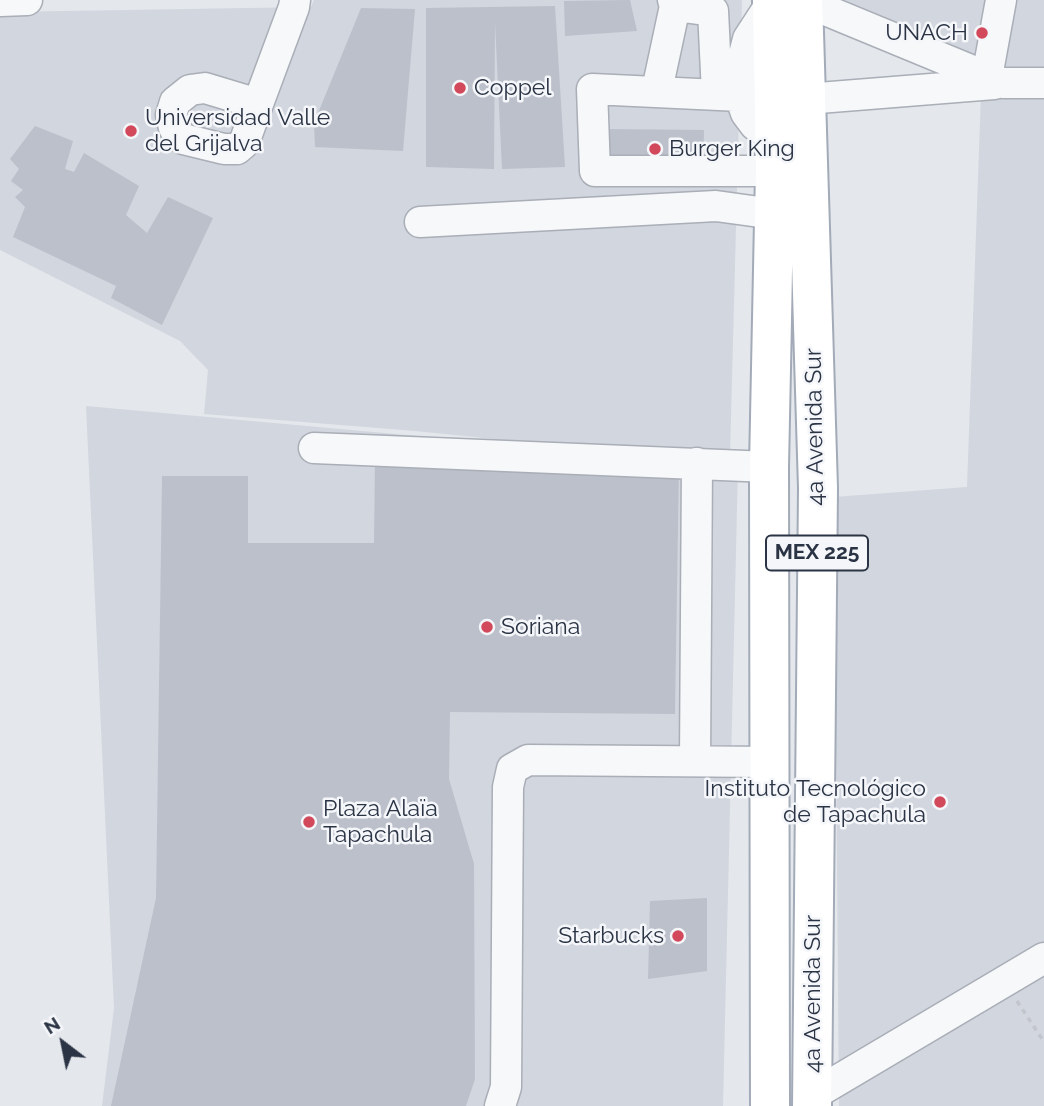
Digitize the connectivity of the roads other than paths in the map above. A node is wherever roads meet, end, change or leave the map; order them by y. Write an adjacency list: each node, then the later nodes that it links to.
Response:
1 (27, 0): 4 (street)
2 (295, 0): 12 (street)
3 (1001, 0): 7 (street)
4 (0, 1)
5 (790, 1): 7 (street); 10 (street); 11 (main road, 4a Avenida Sur / MEX 225); 13 (main road, 4a Avenida Sur / MEX 225)
6 (674, 3): 9 (street); 10 (street)
7 (995, 80): 8 (street); 11 (street)
8 (1044, 83)
9 (657, 90): 10 (street); 13 (street)
10 (729, 94): 13 (street)
11 (806, 99): 22 (main road, 4a Avenida Sur / MEX 225)
12 (258, 104)
13 (774, 154): 14 (main road, 4a Avenida Sur / MEX 225)
14 (774, 214): 15 (street); 18 (main road, 4a Avenida Sur / MEX 225)
15 (419, 222)
16 (314, 448): 17 (street)
17 (697, 463): 18 (street); 19 (street)
18 (769, 467): 20 (main road, 4a Avenida Sur / MEX 225)
19 (695, 761): 20 (street); 23 (street)
20 (771, 762): 24 (main road, 4a Avenida Sur / MEX 225)
21 (1044, 958): 22 (street)
22 (812, 1100)
23 (500, 1106)
24 (770, 1106)

